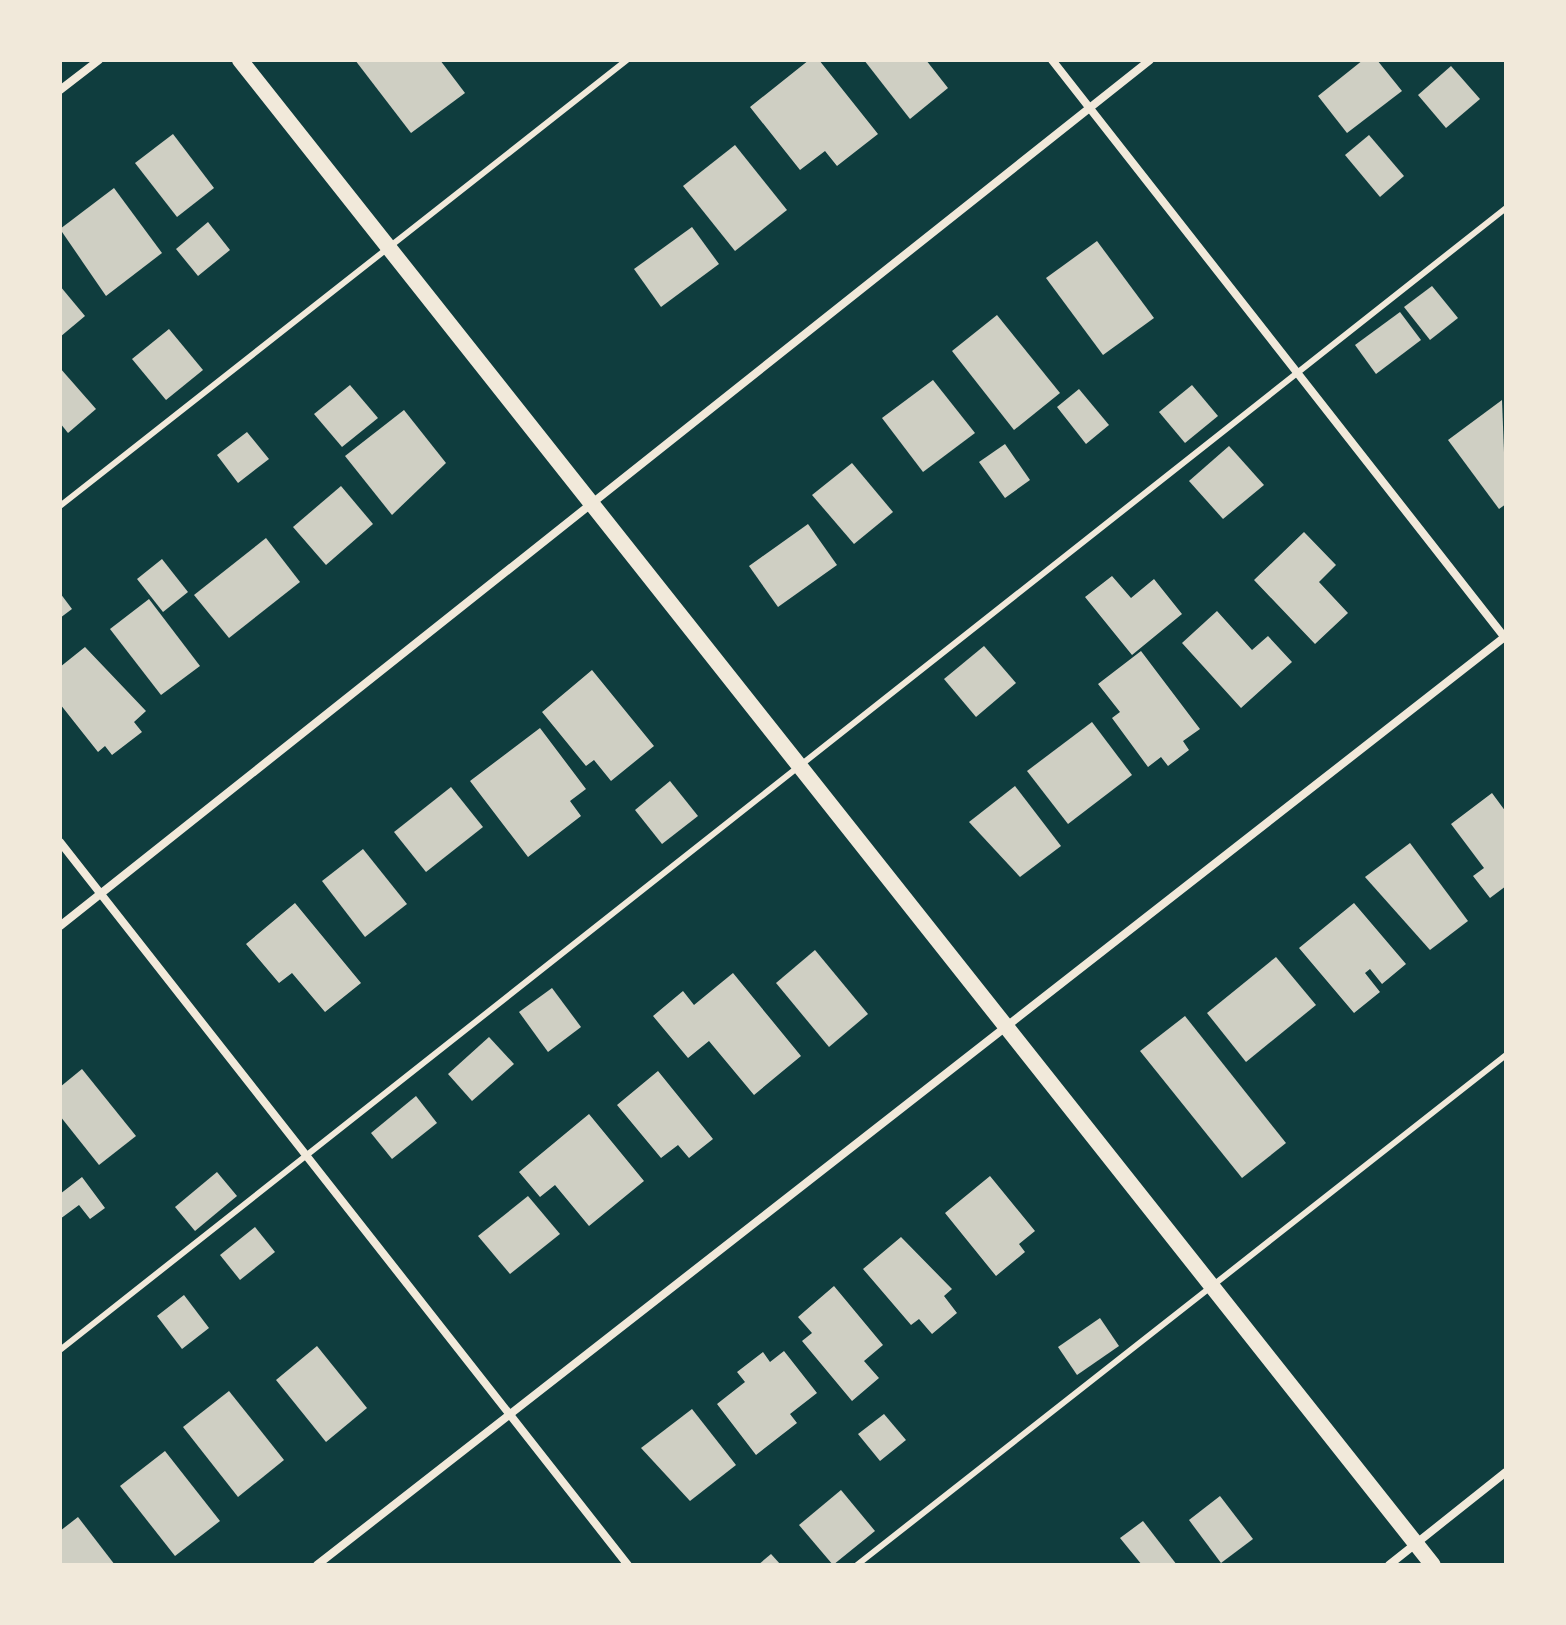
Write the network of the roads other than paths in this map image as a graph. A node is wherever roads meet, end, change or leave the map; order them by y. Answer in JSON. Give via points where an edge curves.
{"nodes":[{"id":1,"x":99,"y":60,"type":"edge"},
{"id":2,"x":240,"y":60,"type":"edge"},
{"id":3,"x":627,"y":60,"type":"edge"},
{"id":4,"x":1052,"y":60,"type":"edge"},
{"id":5,"x":1150,"y":60,"type":"edge"},
{"id":6,"x":60,"y":90,"type":"edge"},
{"id":7,"x":1088,"y":106,"type":"junction"},
{"id":8,"x":1506,"y":208,"type":"edge"},
{"id":9,"x":389,"y":247,"type":"junction"},
{"id":10,"x":1294,"y":368,"type":"junction"},
{"id":11,"x":589,"y":501,"type":"junction"},
{"id":12,"x":60,"y":506,"type":"edge"},
{"id":13,"x":1505,"y":637,"type":"edge"},
{"id":14,"x":796,"y":762,"type":"junction"},
{"id":15,"x":60,"y":842,"type":"edge"},
{"id":16,"x":100,"y":893,"type":"junction"},
{"id":17,"x":60,"y":926,"type":"edge"},
{"id":18,"x":1009,"y":1031,"type":"junction"},
{"id":19,"x":1506,"y":1055,"type":"edge"},
{"id":20,"x":304,"y":1154,"type":"junction"},
{"id":21,"x":1212,"y":1286,"type":"junction"},
{"id":22,"x":60,"y":1350,"type":"edge"},
{"id":23,"x":510,"y":1416,"type":"junction"},
{"id":24,"x":1506,"y":1472,"type":"edge"},
{"id":25,"x":1416,"y":1544,"type":"junction"},
{"id":26,"x":317,"y":1565,"type":"edge"},
{"id":27,"x":628,"y":1565,"type":"edge"},
{"id":28,"x":857,"y":1565,"type":"edge"},
{"id":29,"x":1389,"y":1565,"type":"edge"},
{"id":30,"x":1433,"y":1565,"type":"edge"}],
"edges":[{"from":1,"to":6,"type":"street"},
{"from":2,"to":9,"type":"main road"},
{"from":3,"to":9,"type":"lane"},
{"from":4,"to":7,"type":"street"},
{"from":5,"to":7,"type":"street"},
{"from":7,"to":10,"type":"street"},
{"from":7,"to":11,"type":"street"},
{"from":8,"to":10,"type":"lane"},
{"from":9,"to":11,"type":"main road"},
{"from":9,"to":12,"type":"lane"},
{"from":10,"to":13,"type":"street"},
{"from":10,"to":14,"type":"lane"},
{"from":11,"to":14,"type":"main road"},
{"from":11,"to":16,"type":"street"},
{"from":13,"to":18,"type":"street"},
{"from":14,"to":18,"type":"main road"},
{"from":14,"to":20,"type":"lane"},
{"from":15,"to":16,"type":"street"},
{"from":16,"to":17,"type":"street"},
{"from":16,"to":20,"type":"street"},
{"from":18,"to":21,"type":"main road"},
{"from":18,"to":23,"type":"street"},
{"from":19,"to":21,"type":"lane"},
{"from":20,"to":22,"type":"lane"},
{"from":20,"to":23,"type":"street"},
{"from":21,"to":25,"type":"main road"},
{"from":21,"to":28,"type":"lane"},
{"from":23,"to":26,"type":"street"},
{"from":23,"to":27,"type":"street"},
{"from":24,"to":25,"type":"street"},
{"from":25,"to":29,"type":"street"},
{"from":25,"to":30,"type":"main road"}]}
